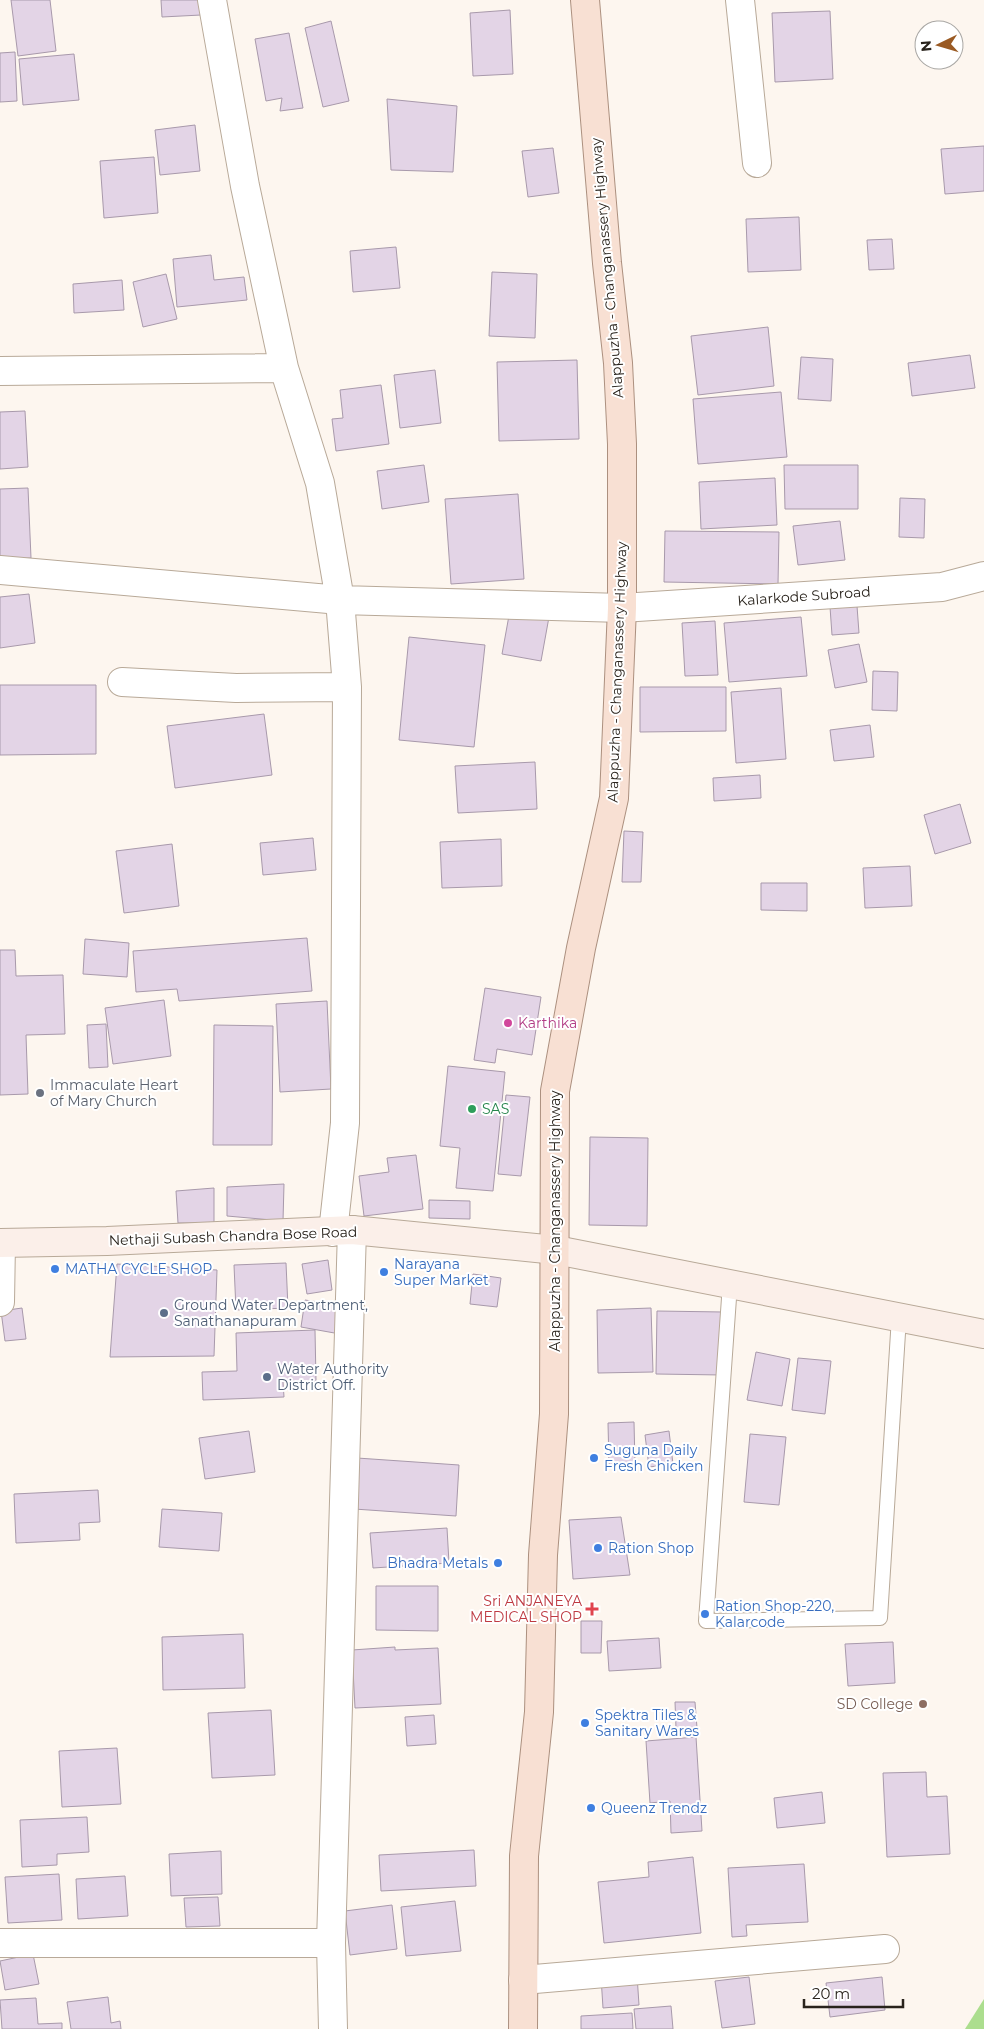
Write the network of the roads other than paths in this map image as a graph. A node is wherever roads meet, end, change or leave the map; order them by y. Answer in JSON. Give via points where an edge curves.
{"nodes":[{"id":1,"x":212,"y":0,"type":"edge"},
{"id":2,"x":585,"y":0,"type":"edge"},
{"id":3,"x":740,"y":0,"type":"edge"},
{"id":4,"x":757,"y":163,"type":"dead end"},
{"id":5,"x":284,"y":368,"type":"junction"},
{"id":6,"x":0,"y":371,"type":"edge"},
{"id":7,"x":0,"y":570,"type":"edge"},
{"id":8,"x":984,"y":576,"type":"edge"},
{"id":9,"x":340,"y":600,"type":"junction"},
{"id":10,"x":622,"y":608,"type":"junction"},
{"id":11,"x":122,"y":682,"type":"dead end"},
{"id":12,"x":347,"y":686,"type":"junction"},
{"id":13,"x":343,"y":1231,"type":"junction"},
{"id":14,"x":1,"y":1242,"type":"edge"},
{"id":15,"x":556,"y":1250,"type":"junction"},
{"id":16,"x":730,"y":1284,"type":"junction"},
{"id":17,"x":0,"y":1302,"type":"edge"},
{"id":18,"x":899,"y":1317,"type":"junction"},
{"id":19,"x":984,"y":1334,"type":"edge"},
{"id":20,"x":0,"y":1943,"type":"edge"},
{"id":21,"x":331,"y":1943,"type":"junction"},
{"id":22,"x":885,"y":1949,"type":"dead end"},
{"id":23,"x":523,"y":1980,"type":"junction"},
{"id":24,"x":333,"y":2029,"type":"edge"},
{"id":25,"x":523,"y":2029,"type":"edge"}],
"edges":[{"from":1,"to":5,"type":"street","via":[[245,186]]},
{"from":2,"to":10,"type":"main road","name":"Alappuzha - Changanassery Highway","via":[[606,263],[618,363],[622,444]]},
{"from":3,"to":4,"type":"street"},
{"from":5,"to":6,"type":"street"},
{"from":5,"to":9,"type":"street","via":[[320,483]]},
{"from":7,"to":9,"type":"street","name":"Kalarkode Subroad"},
{"from":8,"to":10,"type":"street","name":"Kalarkode Subroad","via":[[942,587]]},
{"from":9,"to":10,"type":"street","name":"Kalarkode Subroad"},
{"from":9,"to":12,"type":"street"},
{"from":10,"to":15,"type":"main road","name":"Alappuzha - Changanassery Highway","via":[[614,798],[581,948],[555,1091]]},
{"from":11,"to":12,"type":"street","via":[[236,688]]},
{"from":12,"to":13,"type":"street"},
{"from":13,"to":14,"type":"main road","name":"Nethaji Subash Chandra Bose Road"},
{"from":13,"to":15,"type":"main road","name":"Nethaji Subash Chandra Bose Road"},
{"from":13,"to":21,"type":"street"},
{"from":14,"to":17,"type":"street"},
{"from":15,"to":16,"type":"main road","name":"Nethaji Subash Chandra Bose Road"},
{"from":15,"to":23,"type":"main road","name":"Alappuzha - Changanassery Highway","via":[[554,1414],[543,1555],[539,1712],[524,1856]]},
{"from":16,"to":18,"type":"main road","name":"Nethaji Subash Chandra Bose Road"},
{"from":16,"to":18,"type":"lane","via":[[706,1621],[880,1618]]},
{"from":18,"to":19,"type":"main road","name":"Nethaji Subash Chandra Bose Road"},
{"from":20,"to":21,"type":"street"},
{"from":21,"to":24,"type":"street"},
{"from":22,"to":23,"type":"street"},
{"from":23,"to":25,"type":"main road","name":"Alappuzha - Changanassery Highway"}]}
